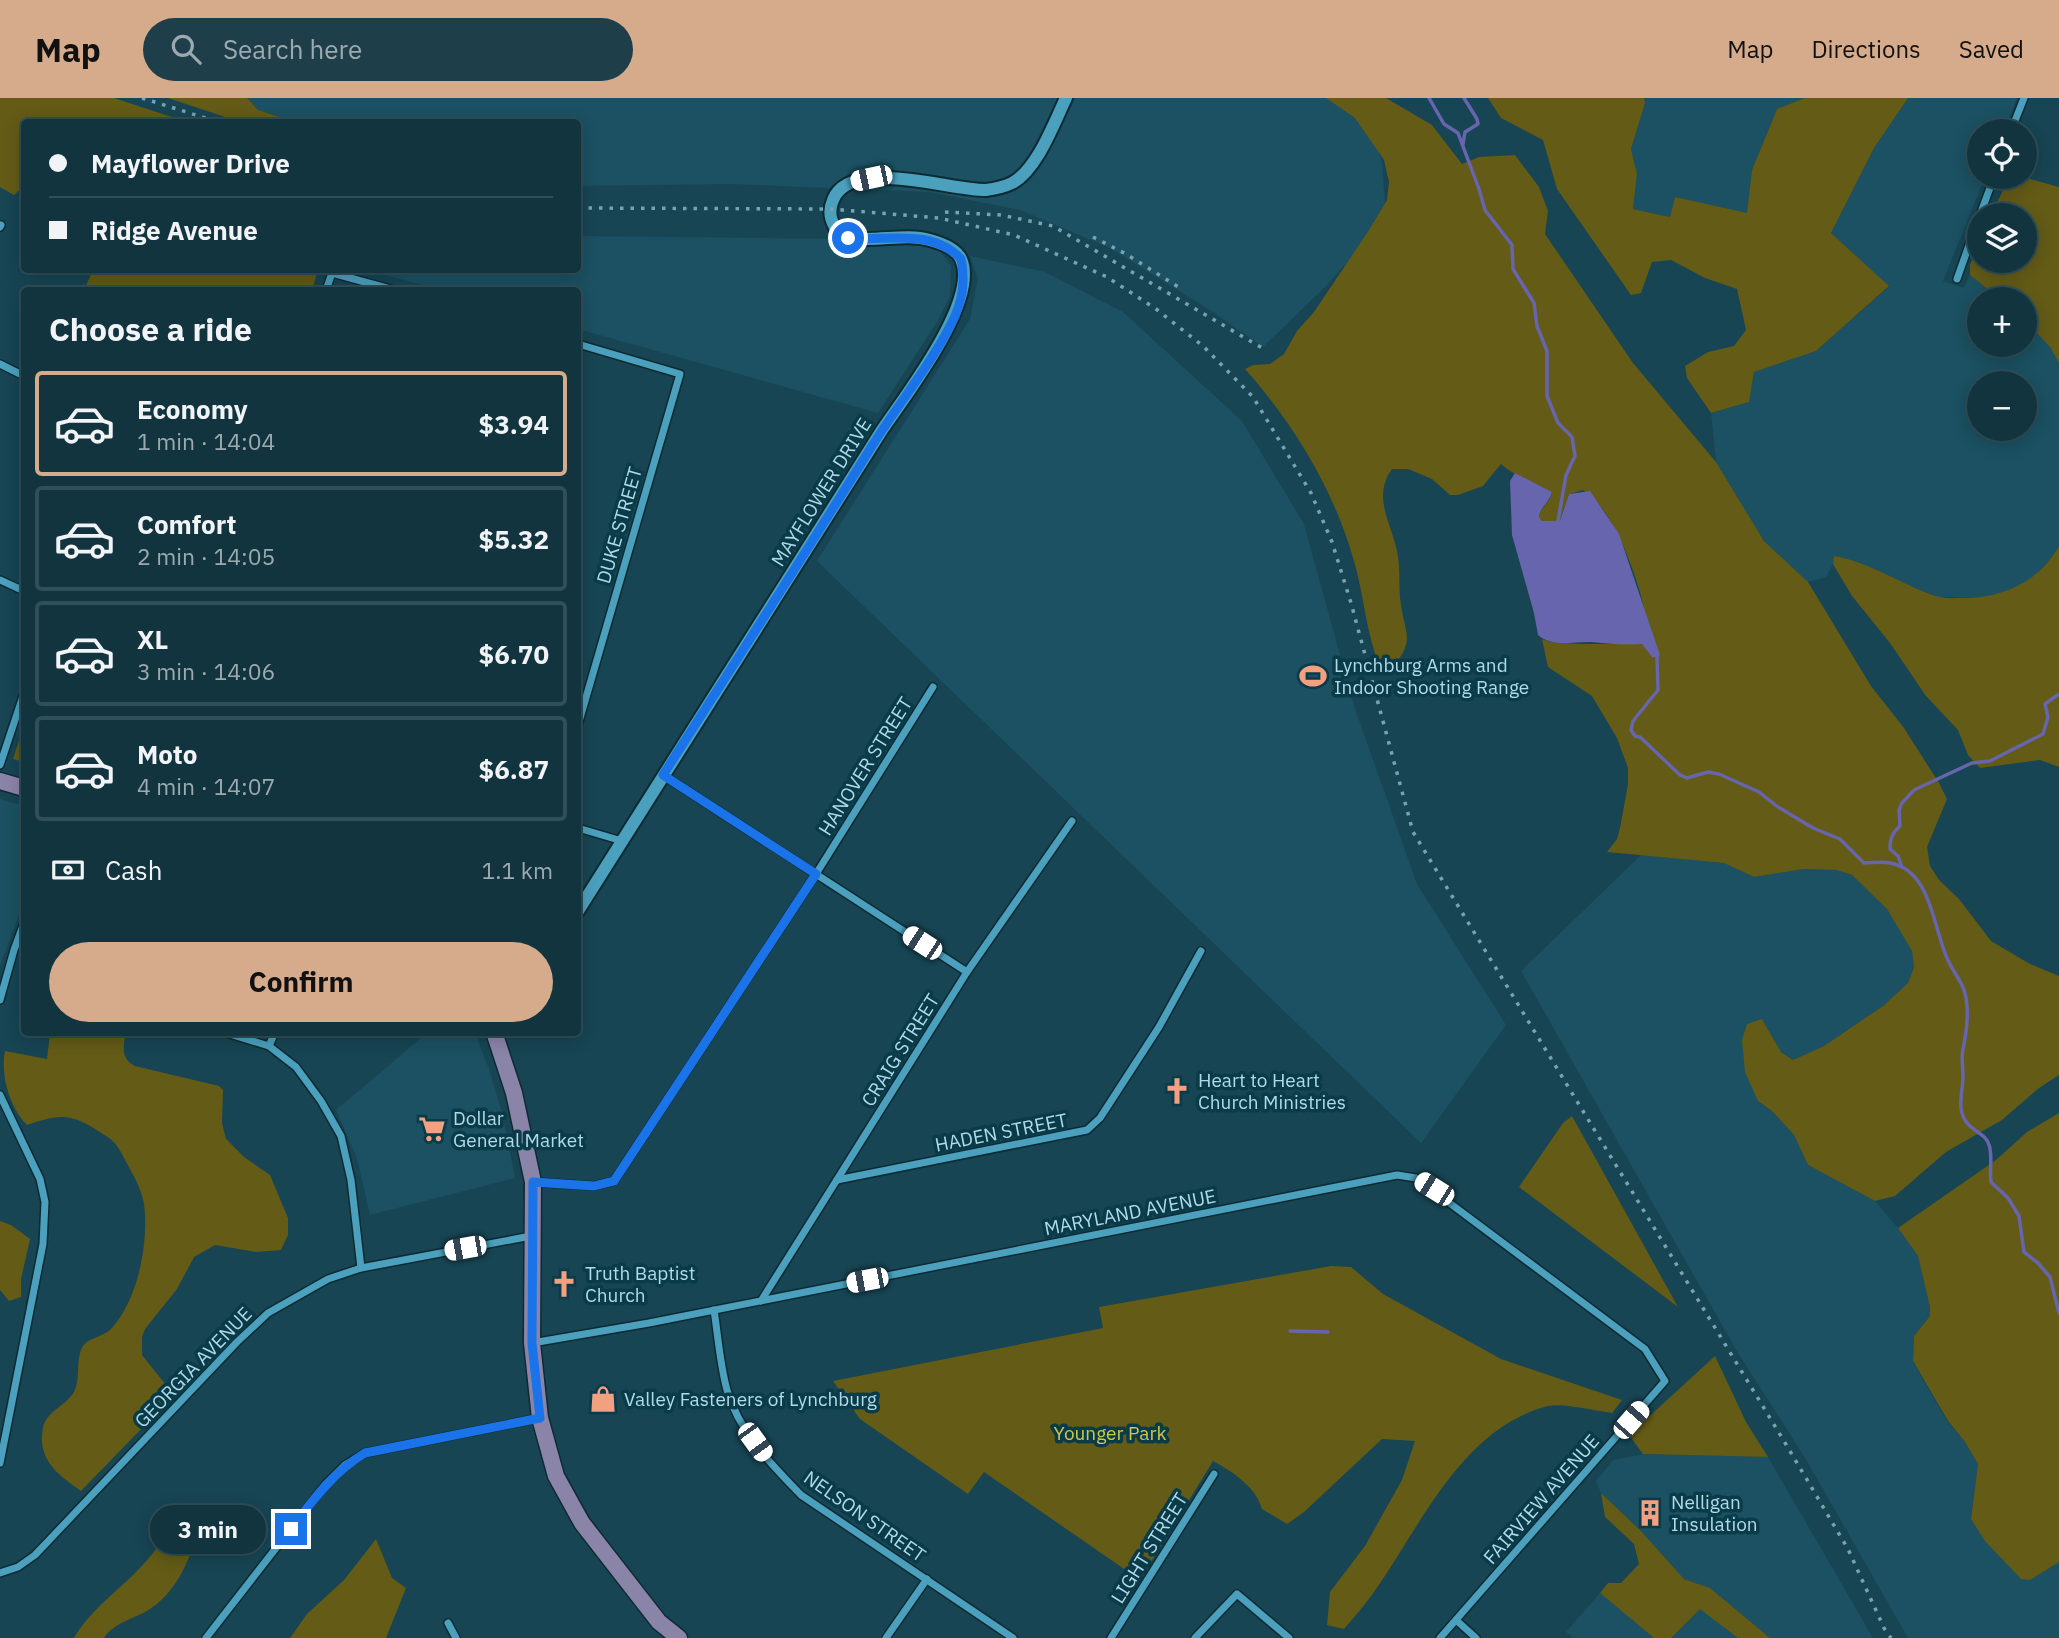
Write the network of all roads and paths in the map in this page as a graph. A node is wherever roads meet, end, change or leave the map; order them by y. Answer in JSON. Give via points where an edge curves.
{"nodes":[{"id":1,"x":1066,"y":98,"type":"edge"},
{"id":2,"x":2024,"y":98,"type":"edge"},
{"id":3,"x":2016,"y":119,"type":"edge"},
{"id":4,"x":1967,"y":252,"type":"edge"},
{"id":5,"x":331,"y":273,"type":"edge"},
{"id":6,"x":1957,"y":279,"type":"dead end"},
{"id":7,"x":383,"y":287,"type":"edge"},
{"id":8,"x":581,"y":345,"type":"edge"},
{"id":9,"x":0,"y":364,"type":"edge"},
{"id":10,"x":21,"y":374,"type":"edge"},
{"id":11,"x":0,"y":580,"type":"edge"},
{"id":12,"x":21,"y":590,"type":"edge"},
{"id":13,"x":933,"y":687,"type":"dead end"},
{"id":14,"x":21,"y":702,"type":"edge"},
{"id":15,"x":581,"y":715,"type":"edge"},
{"id":16,"x":0,"y":765,"type":"edge"},
{"id":17,"x":663,"y":775,"type":"junction"},
{"id":18,"x":0,"y":781,"type":"edge"},
{"id":19,"x":21,"y":787,"type":"edge"},
{"id":20,"x":1072,"y":821,"type":"dead end"},
{"id":21,"x":581,"y":829,"type":"edge"},
{"id":22,"x":622,"y":841,"type":"junction"},
{"id":23,"x":816,"y":874,"type":"junction"},
{"id":24,"x":581,"y":906,"type":"edge"},
{"id":25,"x":21,"y":931,"type":"edge"},
{"id":26,"x":1201,"y":951,"type":"dead end"},
{"id":27,"x":967,"y":972,"type":"junction"},
{"id":28,"x":0,"y":1000,"type":"edge"},
{"id":29,"x":236,"y":1036,"type":"edge"},
{"id":30,"x":273,"y":1036,"type":"edge"},
{"id":31,"x":495,"y":1036,"type":"edge"},
{"id":32,"x":269,"y":1046,"type":"junction"},
{"id":33,"x":0,"y":1095,"type":"edge"},
{"id":34,"x":837,"y":1180,"type":"junction"},
{"id":35,"x":533,"y":1182,"type":"junction"},
{"id":36,"x":531,"y":1236,"type":"junction"},
{"id":37,"x":361,"y":1268,"type":"junction"},
{"id":38,"x":761,"y":1301,"type":"junction"},
{"id":39,"x":714,"y":1310,"type":"junction"},
{"id":40,"x":532,"y":1343,"type":"junction"},
{"id":41,"x":1665,"y":1381,"type":"joint"},
{"id":42,"x":540,"y":1418,"type":"junction"},
{"id":43,"x":0,"y":1463,"type":"edge"},
{"id":44,"x":1214,"y":1474,"type":"dead end"},
{"id":45,"x":0,"y":1573,"type":"edge"},
{"id":46,"x":927,"y":1579,"type":"junction"},
{"id":47,"x":1455,"y":1620,"type":"junction"},
{"id":48,"x":448,"y":1623,"type":"dead end"},
{"id":49,"x":206,"y":1638,"type":"edge"},
{"id":50,"x":456,"y":1638,"type":"edge"},
{"id":51,"x":679,"y":1638,"type":"edge"},
{"id":52,"x":886,"y":1638,"type":"edge"},
{"id":53,"x":1013,"y":1638,"type":"edge"},
{"id":54,"x":1111,"y":1638,"type":"edge"},
{"id":55,"x":1195,"y":1638,"type":"edge"},
{"id":56,"x":1289,"y":1638,"type":"edge"},
{"id":57,"x":1440,"y":1638,"type":"edge"},
{"id":58,"x":1476,"y":1638,"type":"edge"}],
"edges":[{"from":1,"to":17,"type":"street","name":"MAYFLOWER DRIVE","via":[[1039,153],[1021,177],[1004,186],[971,189],[871,178],[852,182],[835,195],[830,215],[840,235],[927,239],[953,250],[962,265],[961,300],[928,361]]},
{"from":2,"to":3,"type":"street"},
{"from":4,"to":6,"type":"street"},
{"from":5,"to":7,"type":"street"},
{"from":8,"to":15,"type":"street","name":"DUKE STREET","via":[[680,374]]},
{"from":9,"to":10,"type":"street"},
{"from":11,"to":12,"type":"street"},
{"from":13,"to":23,"type":"street","name":"HANOVER STREET"},
{"from":14,"to":16,"type":"street"},
{"from":17,"to":22,"type":"street","name":"MAYFLOWER DRIVE"},
{"from":17,"to":23,"type":"street"},
{"from":18,"to":19,"type":"main road"},
{"from":20,"to":27,"type":"street","name":"CRAIG STREET"},
{"from":21,"to":22,"type":"street"},
{"from":22,"to":24,"type":"street","name":"MAYFLOWER DRIVE"},
{"from":23,"to":27,"type":"street"},
{"from":23,"to":35,"type":"street","name":"HANOVER STREET","via":[[614,1181],[594,1186]]},
{"from":25,"to":28,"type":"street"},
{"from":26,"to":34,"type":"street","name":"HADEN STREET","via":[[1159,1027],[1100,1118],[1087,1130]]},
{"from":27,"to":34,"type":"street","name":"CRAIG STREET"},
{"from":29,"to":32,"type":"street"},
{"from":30,"to":32,"type":"street"},
{"from":31,"to":35,"type":"main road","via":[[514,1093]]},
{"from":32,"to":37,"type":"street","via":[[296,1067],[341,1136]]},
{"from":33,"to":43,"type":"street","via":[[40,1179],[45,1202],[43,1244]]},
{"from":34,"to":38,"type":"street","name":"CRAIG STREET"},
{"from":35,"to":36,"type":"main road"},
{"from":36,"to":37,"type":"street","name":"GEORGIA AVENUE"},
{"from":36,"to":40,"type":"main road"},
{"from":37,"to":45,"type":"street","name":"GEORGIA AVENUE","via":[[328,1279],[268,1313],[35,1555]]},
{"from":38,"to":39,"type":"street","name":"MARYLAND AVENUE"},
{"from":38,"to":41,"type":"street","name":"MARYLAND AVENUE","via":[[1397,1175],[1416,1178],[1434,1189],[1645,1349]]},
{"from":39,"to":40,"type":"street","name":"MARYLAND AVENUE"},
{"from":39,"to":46,"type":"street","name":"NELSON STREET","via":[[727,1389],[738,1419],[771,1464],[801,1495]]},
{"from":40,"to":42,"type":"main road"},
{"from":41,"to":47,"type":"street","name":"FAIRVIEW AVENUE"},
{"from":42,"to":49,"type":"street","via":[[365,1453],[345,1465]]},
{"from":42,"to":51,"type":"main road","via":[[556,1476],[582,1523],[659,1622]]},
{"from":44,"to":54,"type":"street","name":"LIGHT STREET"},
{"from":46,"to":52,"type":"street"},
{"from":46,"to":53,"type":"street","name":"NELSON STREET"},
{"from":47,"to":57,"type":"street","name":"FAIRVIEW AVENUE"},
{"from":47,"to":58,"type":"street"},
{"from":48,"to":50,"type":"street"},
{"from":55,"to":56,"type":"street","via":[[1237,1594]]}]}
